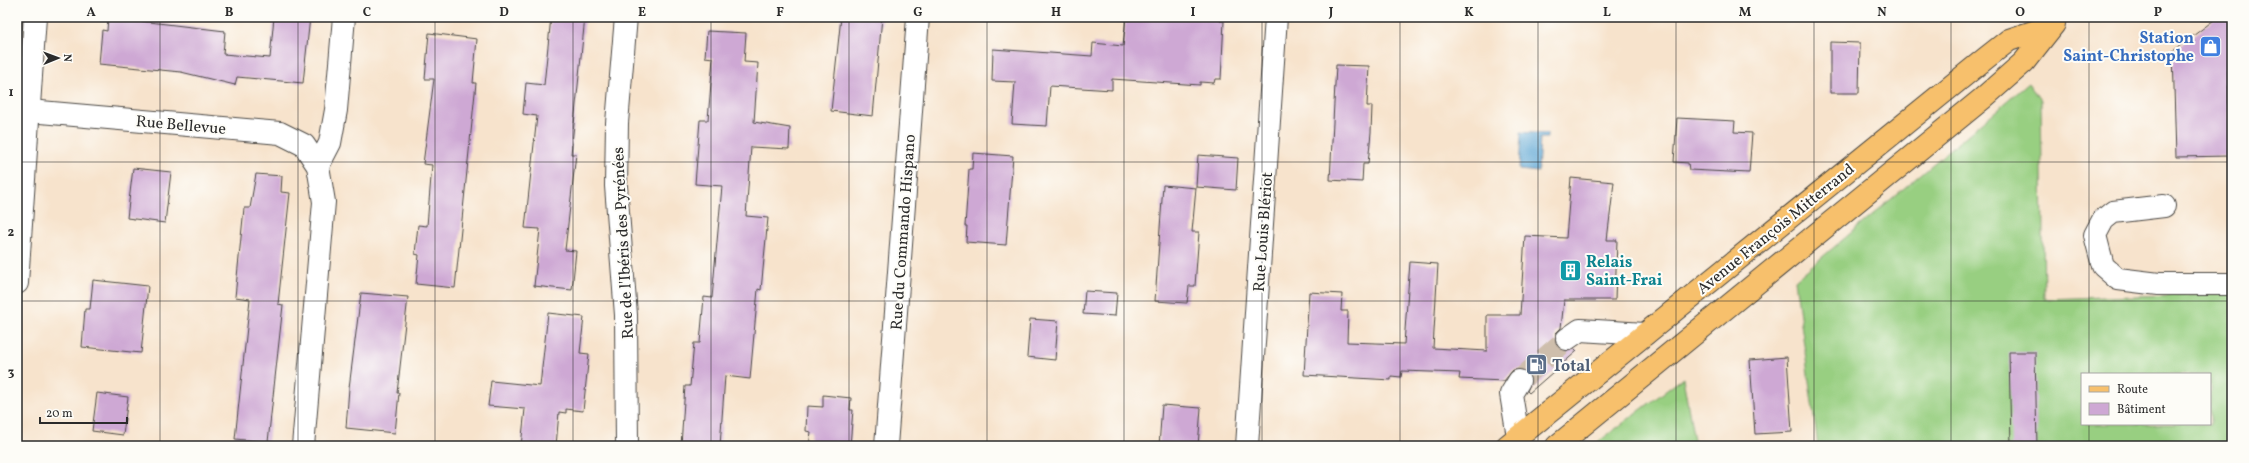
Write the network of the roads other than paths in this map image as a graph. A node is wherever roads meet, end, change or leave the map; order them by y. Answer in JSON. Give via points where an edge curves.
{"nodes":[{"id":1,"x":36,"y":17,"type":"edge"},
{"id":2,"x":344,"y":17,"type":"edge"},
{"id":3,"x":626,"y":17,"type":"edge"},
{"id":4,"x":918,"y":17,"type":"edge"},
{"id":5,"x":1276,"y":17,"type":"edge"},
{"id":6,"x":2053,"y":20,"type":"edge"},
{"id":7,"x":29,"y":110,"type":"junction"},
{"id":8,"x":318,"y":166,"type":"junction"},
{"id":9,"x":2164,"y":206,"type":"dead end"},
{"id":10,"x":17,"y":283,"type":"edge"},
{"id":11,"x":2232,"y":284,"type":"edge"},
{"id":12,"x":1645,"y":334,"type":"junction"},
{"id":13,"x":1567,"y":339,"type":"tunnel mouth"},
{"id":14,"x":1519,"y":381,"type":"tunnel mouth"},
{"id":15,"x":1512,"y":442,"type":"edge"},
{"id":16,"x":1570,"y":442,"type":"edge"},
{"id":17,"x":303,"y":446,"type":"edge"},
{"id":18,"x":627,"y":446,"type":"edge"},
{"id":19,"x":886,"y":446,"type":"edge"},
{"id":20,"x":1247,"y":446,"type":"edge"}],
"edges":[{"from":1,"to":7,"type":"street"},
{"from":2,"to":8,"type":"street","via":[[330,143]]},
{"from":3,"to":18,"type":"street","name":"Rue de l'Ibéris des Pyrénées","via":[[616,123],[616,186],[626,315]]},
{"from":4,"to":19,"type":"street","name":"Rue du Commando Hispano"},
{"from":5,"to":20,"type":"street","name":"Rue Louis Blériot"},
{"from":6,"to":12,"type":"main road","name":"Avenue François Mitterrand","via":[[2009,40]]},
{"from":6,"to":16,"type":"main road","name":"Avenue François Mitterrand","via":[[2024,62],[1982,99]]},
{"from":7,"to":8,"type":"street","name":"Rue Bellevue","via":[[280,133],[304,145]]},
{"from":7,"to":10,"type":"street"},
{"from":8,"to":17,"type":"street","name":"Rue Bellevue","via":[[324,202]]},
{"from":9,"to":11,"type":"street","via":[[2113,212],[2103,220],[2095,235],[2103,266],[2118,279],[2125,280],[2159,284]]},
{"from":12,"to":13,"type":"street","via":[[1580,330]]},
{"from":12,"to":15,"type":"main road","name":"Avenue François Mitterrand"},
{"from":14,"to":15,"type":"street","via":[[1511,394]]}]}
